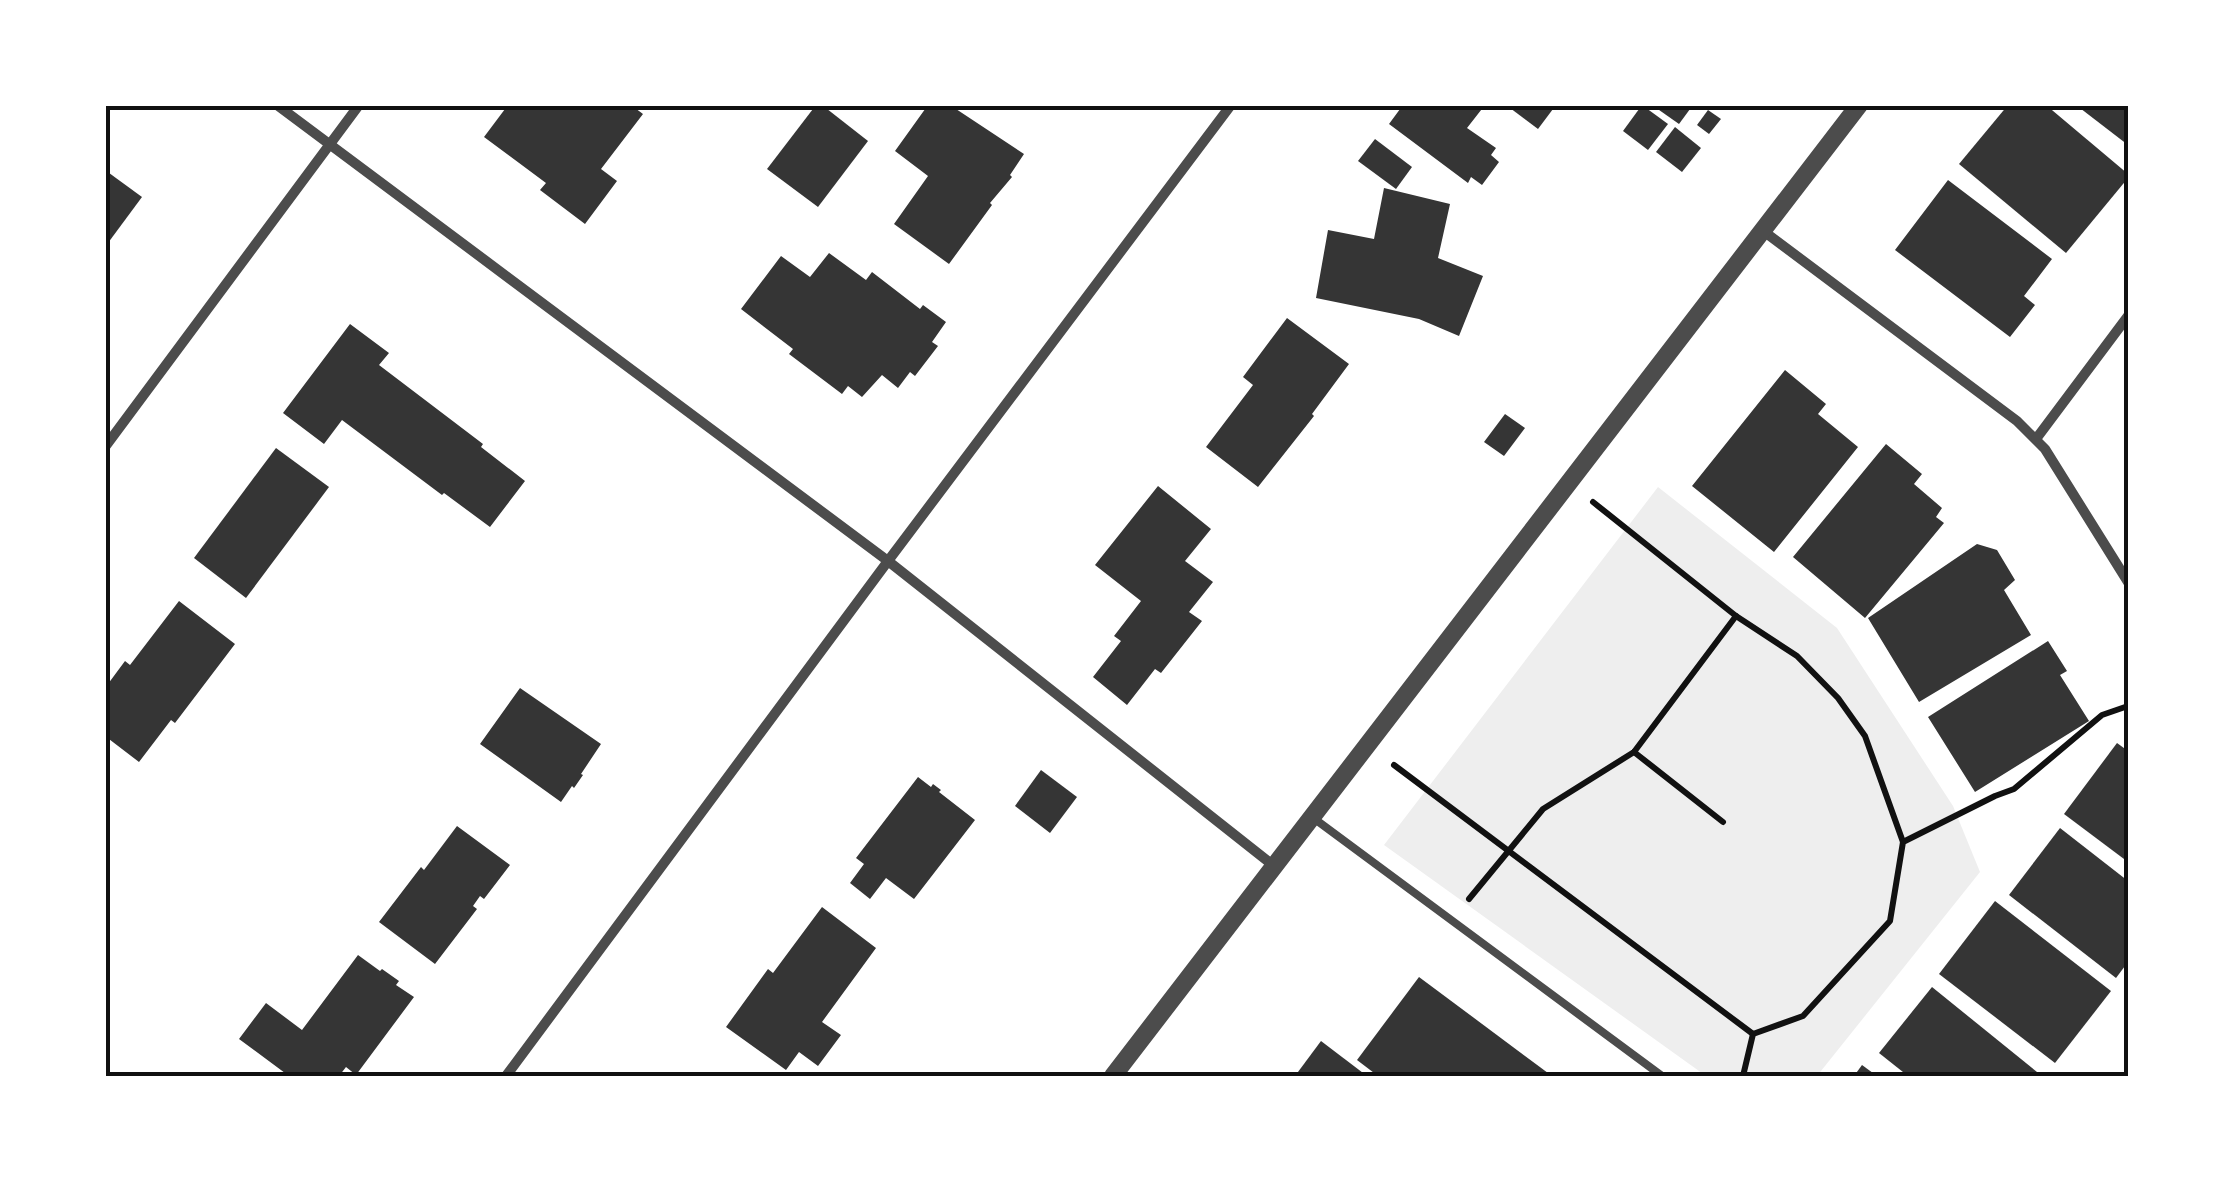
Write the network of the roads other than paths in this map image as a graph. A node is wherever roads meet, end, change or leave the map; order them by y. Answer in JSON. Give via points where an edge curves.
{"nodes":[{"id":1,"x":277,"y":105,"type":"edge"},
{"id":2,"x":358,"y":105,"type":"edge"},
{"id":3,"x":1232,"y":105,"type":"edge"},
{"id":4,"x":1858,"y":105,"type":"edge"},
{"id":5,"x":330,"y":144,"type":"junction"},
{"id":6,"x":1762,"y":230,"type":"junction"},
{"id":7,"x":2128,"y":316,"type":"edge"},
{"id":8,"x":2036,"y":438,"type":"junction"},
{"id":9,"x":105,"y":447,"type":"edge"},
{"id":10,"x":888,"y":561,"type":"junction"},
{"id":11,"x":2128,"y":582,"type":"edge"},
{"id":12,"x":1312,"y":817,"type":"junction"},
{"id":13,"x":1274,"y":866,"type":"junction"},
{"id":14,"x":506,"y":1076,"type":"edge"},
{"id":15,"x":1113,"y":1076,"type":"edge"},
{"id":16,"x":1662,"y":1076,"type":"edge"}],
"edges":[{"from":1,"to":5,"type":"street"},
{"from":2,"to":5,"type":"street"},
{"from":3,"to":10,"type":"street"},
{"from":4,"to":6,"type":"street"},
{"from":5,"to":9,"type":"street"},
{"from":5,"to":10,"type":"street"},
{"from":6,"to":8,"type":"street"},
{"from":6,"to":12,"type":"street"},
{"from":7,"to":8,"type":"street"},
{"from":8,"to":11,"type":"street"},
{"from":10,"to":13,"type":"street"},
{"from":10,"to":14,"type":"street"},
{"from":12,"to":13,"type":"street"},
{"from":12,"to":16,"type":"lane"},
{"from":13,"to":15,"type":"street"}]}
